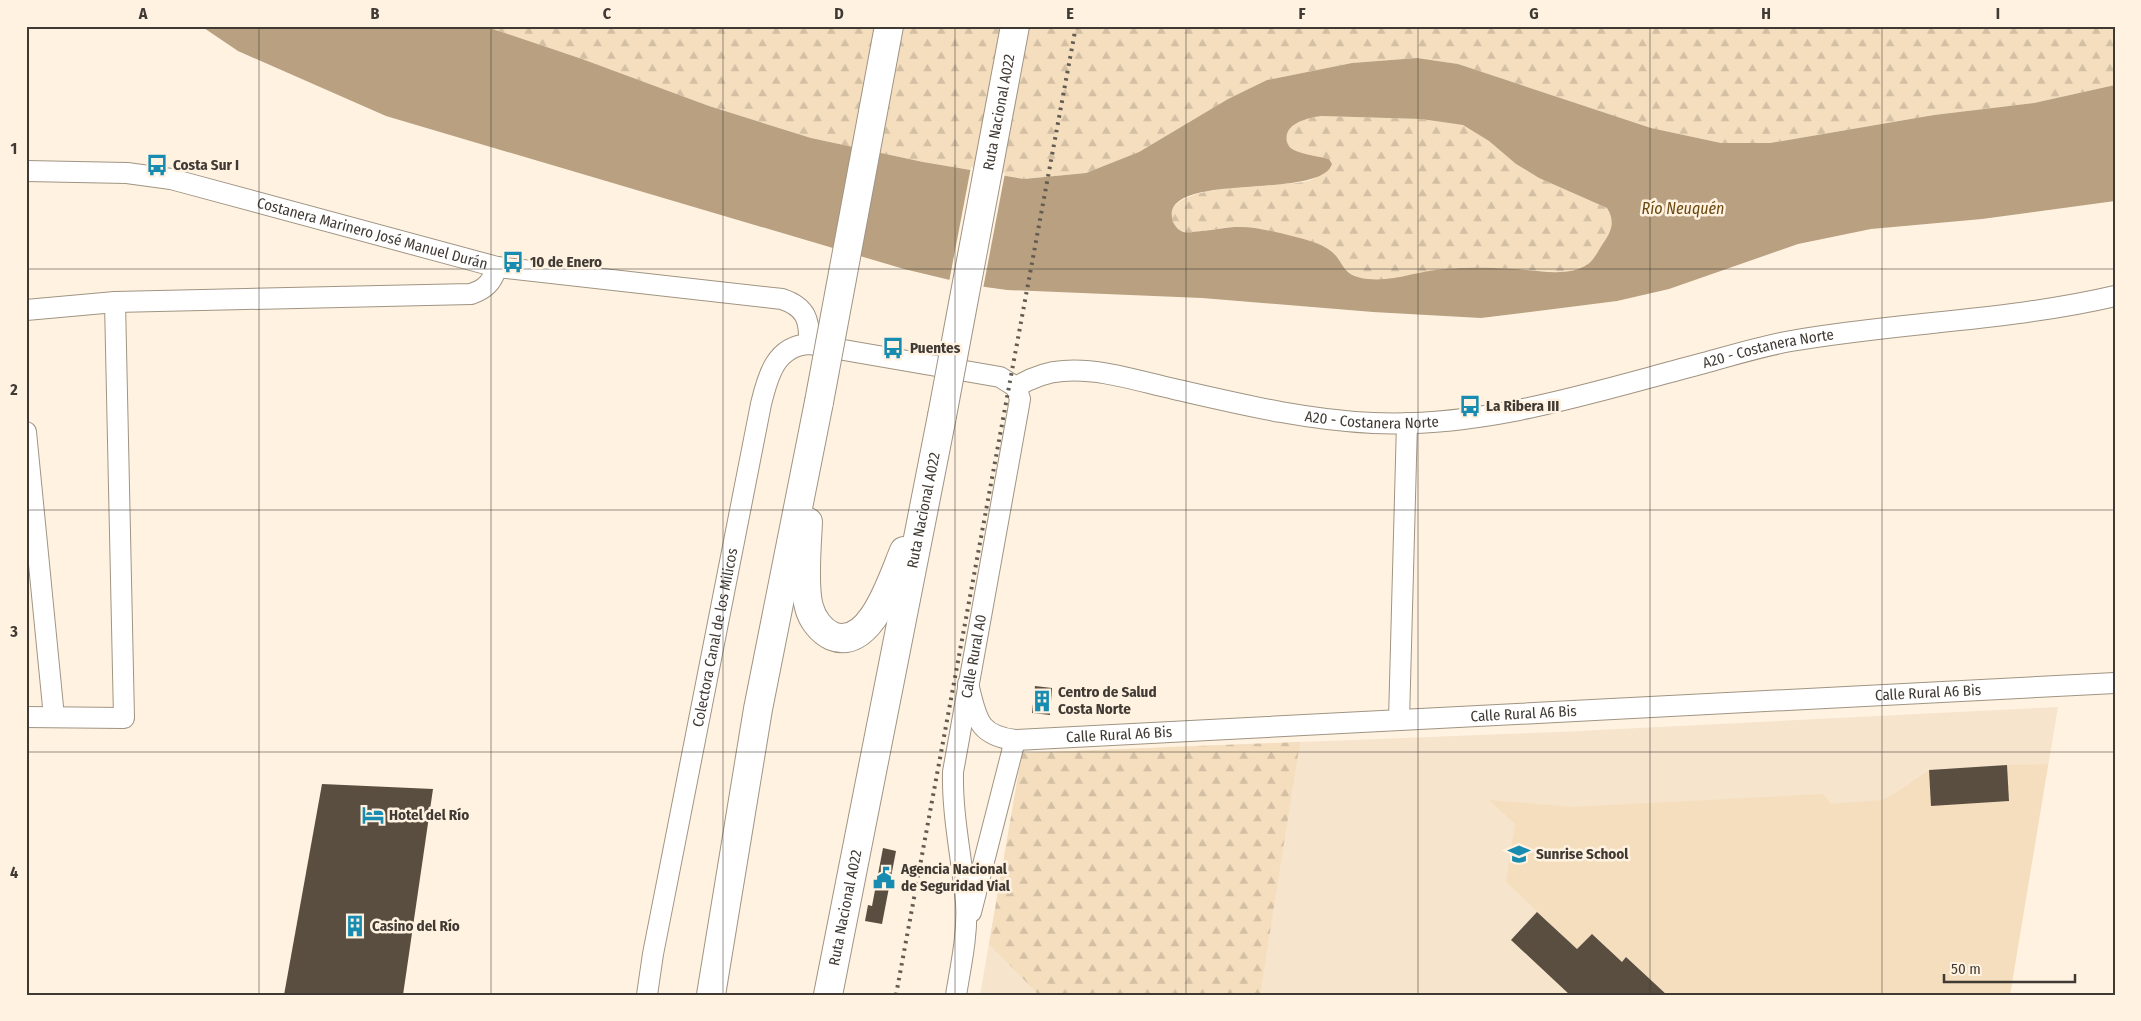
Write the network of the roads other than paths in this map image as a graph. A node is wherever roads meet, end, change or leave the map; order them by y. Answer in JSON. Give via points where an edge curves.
{"nodes":[{"id":1,"x":889,"y":26,"type":"edge"},
{"id":2,"x":1014,"y":26,"type":"edge"},
{"id":3,"x":26,"y":171,"type":"edge"},
{"id":4,"x":497,"y":267,"type":"junction"},
{"id":5,"x":2115,"y":296,"type":"edge"},
{"id":6,"x":115,"y":302,"type":"junction"},
{"id":7,"x":26,"y":310,"type":"edge"},
{"id":8,"x":809,"y":344,"type":"junction"},
{"id":9,"x":1016,"y":387,"type":"junction"},
{"id":10,"x":1407,"y":422,"type":"junction"},
{"id":11,"x":26,"y":432,"type":"edge"},
{"id":12,"x":808,"y":456,"type":"junction"},
{"id":13,"x":924,"y":504,"type":"junction"},
{"id":14,"x":2115,"y":683,"type":"edge"},
{"id":15,"x":968,"y":684,"type":"junction"},
{"id":16,"x":26,"y":717,"type":"edge"},
{"id":17,"x":54,"y":717,"type":"junction"},
{"id":18,"x":1399,"y":720,"type":"junction"},
{"id":19,"x":1015,"y":740,"type":"junction"},
{"id":20,"x":966,"y":926,"type":"junction"},
{"id":21,"x":647,"y":995,"type":"edge"},
{"id":22,"x":711,"y":995,"type":"edge"},
{"id":23,"x":828,"y":995,"type":"edge"},
{"id":24,"x":956,"y":995,"type":"edge"}],
"edges":[{"from":1,"to":12,"type":"highway","bridge":true},
{"from":2,"to":13,"type":"highway","name":"Ruta Nacional A022","bridge":true},
{"from":3,"to":4,"type":"street","name":"Costanera Marinero José Manuel Durán","via":[[127,173],[171,179]]},
{"from":4,"to":6,"type":"street","via":[[489,284],[472,294]]},
{"from":4,"to":8,"type":"street","name":"Costanera Marinero José Manuel Durán","via":[[782,299],[798,306],[807,318]]},
{"from":5,"to":10,"type":"street","name":"A20 - Costanera Norte","via":[[2008,315],[1790,341],[1511,412]]},
{"from":6,"to":7,"type":"street"},
{"from":6,"to":17,"type":"street","via":[[124,718]]},
{"from":8,"to":9,"type":"street","via":[[1000,377]]},
{"from":8,"to":21,"type":"street","name":"Colectora Canal de los Milicos","via":[[788,349],[779,358],[765,386]]},
{"from":9,"to":10,"type":"street","name":"A20 - Costanera Norte","via":[[1049,372],[1085,371],[1308,417],[1376,423]]},
{"from":9,"to":15,"type":"street","name":"Calle Rural A0","via":[[1020,399]]},
{"from":10,"to":18,"type":"street"},
{"from":11,"to":17,"type":"street"},
{"from":12,"to":13,"type":"highway","via":[[808,602],[812,617],[834,637],[852,638],[871,622]]},
{"from":12,"to":22,"type":"highway","via":[[756,718]]},
{"from":13,"to":23,"type":"highway","name":"Ruta Nacional A022"},
{"from":14,"to":18,"type":"street","name":"Calle Rural A6 Bis"},
{"from":15,"to":19,"type":"street","name":"Calle Rural A6 Bis","via":[[976,713],[988,732],[998,738]]},
{"from":15,"to":20,"type":"street","name":"Calle Rural A0","via":[[955,751],[952,794]]},
{"from":16,"to":17,"type":"street"},
{"from":18,"to":19,"type":"street","name":"Calle Rural A6 Bis"},
{"from":19,"to":20,"type":"street","name":"Calle Rural A0"},
{"from":20,"to":24,"type":"street","name":"Calle Rural A0"}]}
